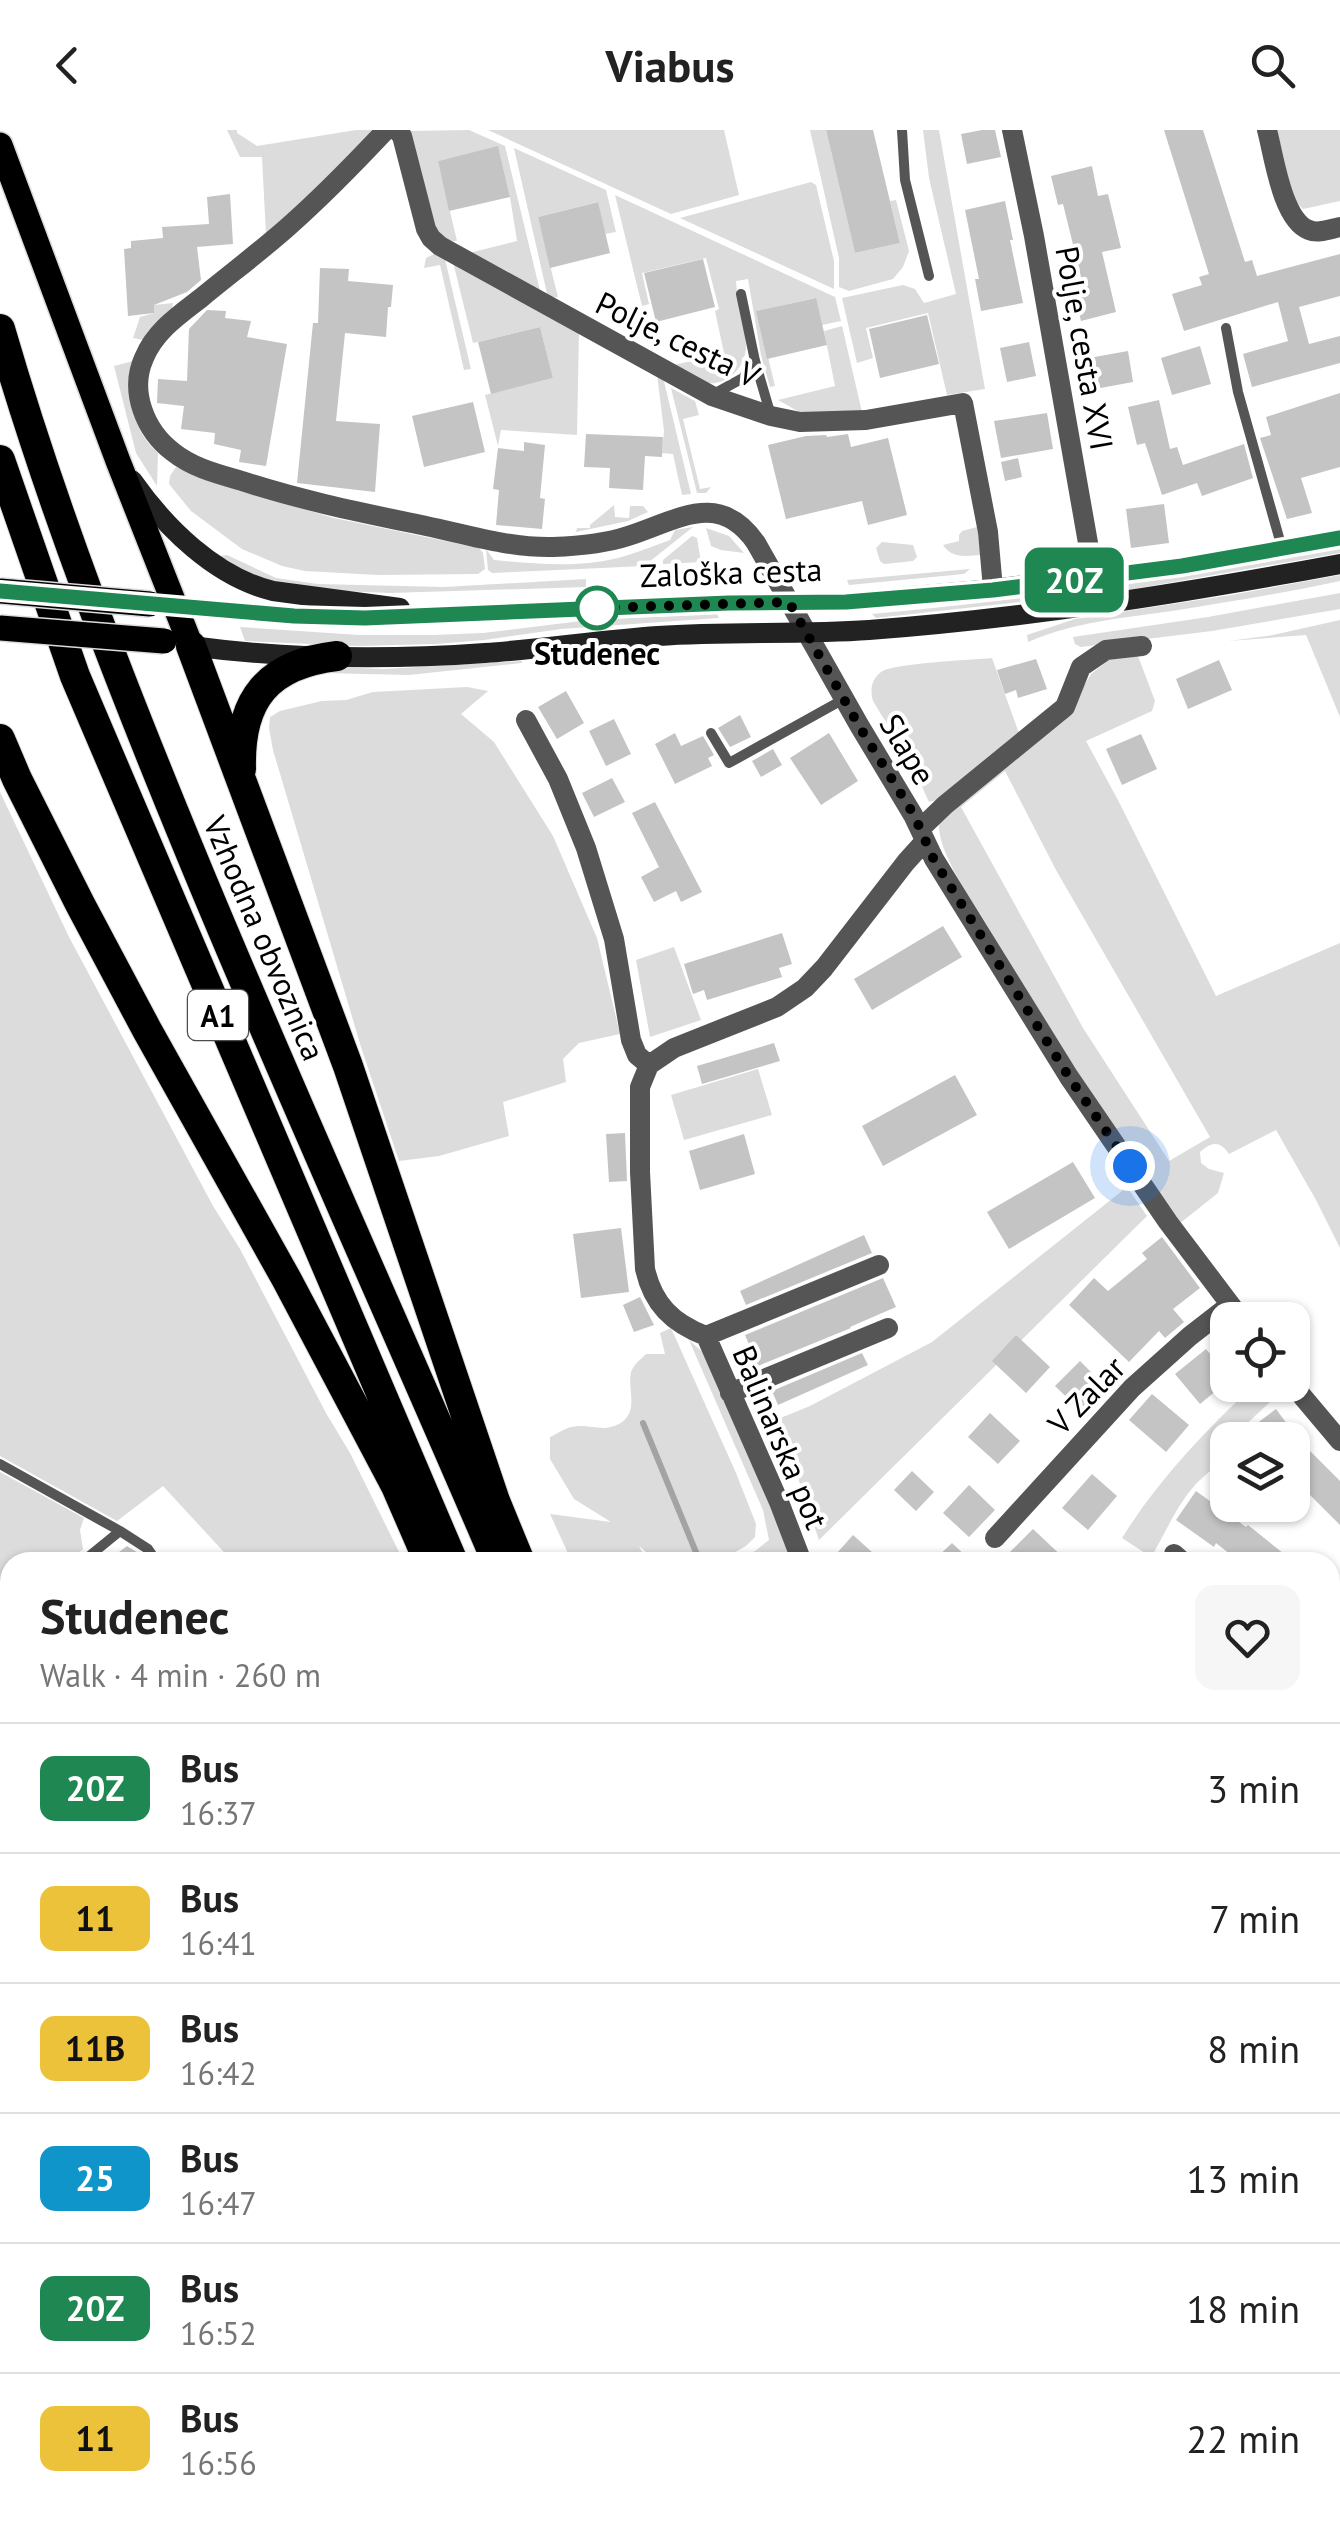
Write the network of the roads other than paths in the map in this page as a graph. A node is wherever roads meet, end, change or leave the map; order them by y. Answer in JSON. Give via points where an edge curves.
{"nodes":[{"id":1,"x":386,"y":130,"type":"edge"},
{"id":2,"x":396,"y":130,"type":"edge"},
{"id":3,"x":902,"y":130,"type":"edge"},
{"id":4,"x":1012,"y":130,"type":"edge"},
{"id":5,"x":1267,"y":130,"type":"edge"},
{"id":6,"x":0,"y":145,"type":"edge"},
{"id":7,"x":1340,"y":227,"type":"edge"},
{"id":8,"x":929,"y":276,"type":"dead end"},
{"id":9,"x":741,"y":294,"type":"dead end"},
{"id":10,"x":1226,"y":328,"type":"dead end"},
{"id":11,"x":0,"y":329,"type":"edge"},
{"id":12,"x":755,"y":361,"type":"junction"},
{"id":13,"x":712,"y":396,"type":"junction"},
{"id":14,"x":771,"y":416,"type":"junction"},
{"id":15,"x":0,"y":460,"type":"edge"},
{"id":16,"x":118,"y":461,"type":"junction"},
{"id":17,"x":1340,"y":538,"type":"edge"},
{"id":18,"x":1282,"y":549,"type":"junction"},
{"id":19,"x":1340,"y":564,"type":"edge"},
{"id":20,"x":1094,"y":578,"type":"junction"},
{"id":21,"x":993,"y":590,"type":"junction"},
{"id":22,"x":0,"y":591,"type":"edge"},
{"id":23,"x":789,"y":602,"type":"junction"},
{"id":24,"x":163,"y":605,"type":"junction"},
{"id":25,"x":436,"y":615,"type":"junction"},
{"id":26,"x":0,"y":628,"type":"edge"},
{"id":27,"x":806,"y":632,"type":"junction"},
{"id":28,"x":177,"y":644,"type":"junction"},
{"id":29,"x":1142,"y":646,"type":"dead end"},
{"id":30,"x":338,"y":656,"type":"junction"},
{"id":31,"x":844,"y":699,"type":"junction"},
{"id":32,"x":526,"y":720,"type":"dead end"},
{"id":33,"x":711,"y":732,"type":"dead end"},
{"id":34,"x":0,"y":739,"type":"edge"},
{"id":35,"x":0,"y":752,"type":"edge"},
{"id":36,"x":17,"y":780,"type":"junction"},
{"id":37,"x":244,"y":792,"type":"junction"},
{"id":38,"x":923,"y":834,"type":"junction"},
{"id":39,"x":649,"y":1066,"type":"junction"},
{"id":40,"x":878,"y":1264,"type":"dead end"},
{"id":41,"x":1228,"y":1302,"type":"edge"},
{"id":42,"x":1210,"y":1326,"type":"edge"},
{"id":43,"x":888,"y":1328,"type":"dead end"},
{"id":44,"x":706,"y":1336,"type":"junction"},
{"id":45,"x":730,"y":1393,"type":"junction"},
{"id":46,"x":1307,"y":1402,"type":"edge"},
{"id":47,"x":1340,"y":1441,"type":"edge"},
{"id":48,"x":0,"y":1464,"type":"edge"},
{"id":49,"x":120,"y":1532,"type":"junction"},
{"id":50,"x":995,"y":1538,"type":"dead end"},
{"id":51,"x":95,"y":1552,"type":"edge"},
{"id":52,"x":150,"y":1552,"type":"edge"},
{"id":53,"x":425,"y":1552,"type":"edge"},
{"id":54,"x":449,"y":1552,"type":"edge"},
{"id":55,"x":493,"y":1552,"type":"edge"},
{"id":56,"x":516,"y":1552,"type":"edge"},
{"id":57,"x":798,"y":1552,"type":"edge"}],
"edges":[{"from":1,"to":23,"type":"street","name":"Slape","via":[[288,228],[160,332],[144,357],[139,392],[155,436],[191,464],[280,494],[525,546],[614,540],[688,514],[728,516],[749,532]]},
{"from":2,"to":13,"type":"street","name":"Polje, cesta V","via":[[430,238]]},
{"from":3,"to":8,"type":"lane","via":[[904,180]]},
{"from":4,"to":20,"type":"street","name":"Polje, cesta XVI"},
{"from":5,"to":7,"type":"street","via":[[1293,219],[1316,232]]},
{"from":6,"to":16,"type":"main road"},
{"from":9,"to":12,"type":"lane"},
{"from":10,"to":18,"type":"lane"},
{"from":11,"to":55,"type":"highway","name":"Vzhodna obvoznica","number":"A1","via":[[120,682]]},
{"from":12,"to":13,"type":"lane","via":[[744,378]]},
{"from":12,"to":14,"type":"lane"},
{"from":13,"to":14,"type":"street","name":"Polje, cesta V"},
{"from":14,"to":21,"type":"street","name":"Polje, cesta V","via":[[866,420],[963,403]]},
{"from":15,"to":54,"type":"highway","number":"A1","via":[[75,676]]},
{"from":16,"to":24,"type":"main road"},
{"from":16,"to":25,"type":"main road","via":[[175,530],[253,585]]},
{"from":17,"to":18,"type":"main road","name":"Zaloška cesta"},
{"from":18,"to":20,"type":"main road","name":"Zaloška cesta"},
{"from":19,"to":27,"type":"main road","name":"Zaloška cesta","via":[[1147,599]]},
{"from":20,"to":21,"type":"main road","name":"Zaloška cesta"},
{"from":21,"to":23,"type":"main road","name":"Zaloška cesta"},
{"from":22,"to":24,"type":"main road","name":"Zaloška cesta","bridge":true},
{"from":23,"to":25,"type":"main road","name":"Zaloška cesta"},
{"from":23,"to":27,"type":"street","name":"Slape"},
{"from":24,"to":25,"type":"main road","name":"Zaloška cesta","via":[[294,616]]},
{"from":24,"to":28,"type":"main road"},
{"from":26,"to":28,"type":"main road","name":"Zaloška cesta","bridge":true},
{"from":27,"to":30,"type":"main road","name":"Zaloška cesta"},
{"from":27,"to":31,"type":"street","name":"Slape"},
{"from":28,"to":30,"type":"main road","name":"Zaloška cesta"},
{"from":28,"to":37,"type":"highway"},
{"from":29,"to":38,"type":"street","via":[[1106,650],[1081,667],[1064,707],[945,805]]},
{"from":30,"to":37,"type":"highway","via":[[294,665],[254,698],[241,745]]},
{"from":31,"to":33,"type":"lane","via":[[728,762]]},
{"from":31,"to":38,"type":"street","name":"Slape"},
{"from":32,"to":39,"type":"street","via":[[586,848],[614,938],[631,1040]]},
{"from":34,"to":36,"type":"highway"},
{"from":35,"to":36,"type":"highway"},
{"from":36,"to":53,"type":"highway","via":[[396,1486]]},
{"from":37,"to":56,"type":"highway","via":[[348,1066]]},
{"from":38,"to":39,"type":"street","via":[[804,988]]},
{"from":38,"to":41,"type":"street","name":"Slape","via":[[1079,1093]]},
{"from":39,"to":44,"type":"street","name":"Balinarska pot","via":[[640,1087],[644,1268],[664,1311]]},
{"from":40,"to":44,"type":"street"},
{"from":42,"to":50,"type":"street","name":"V Zalar","via":[[1132,1388]]},
{"from":43,"to":45,"type":"street"},
{"from":44,"to":45,"type":"street","name":"Balinarska pot"},
{"from":45,"to":57,"type":"street","name":"Balinarska pot"},
{"from":46,"to":47,"type":"street"},
{"from":48,"to":49,"type":"lane"},
{"from":49,"to":51,"type":"lane"},
{"from":49,"to":52,"type":"lane"}]}
